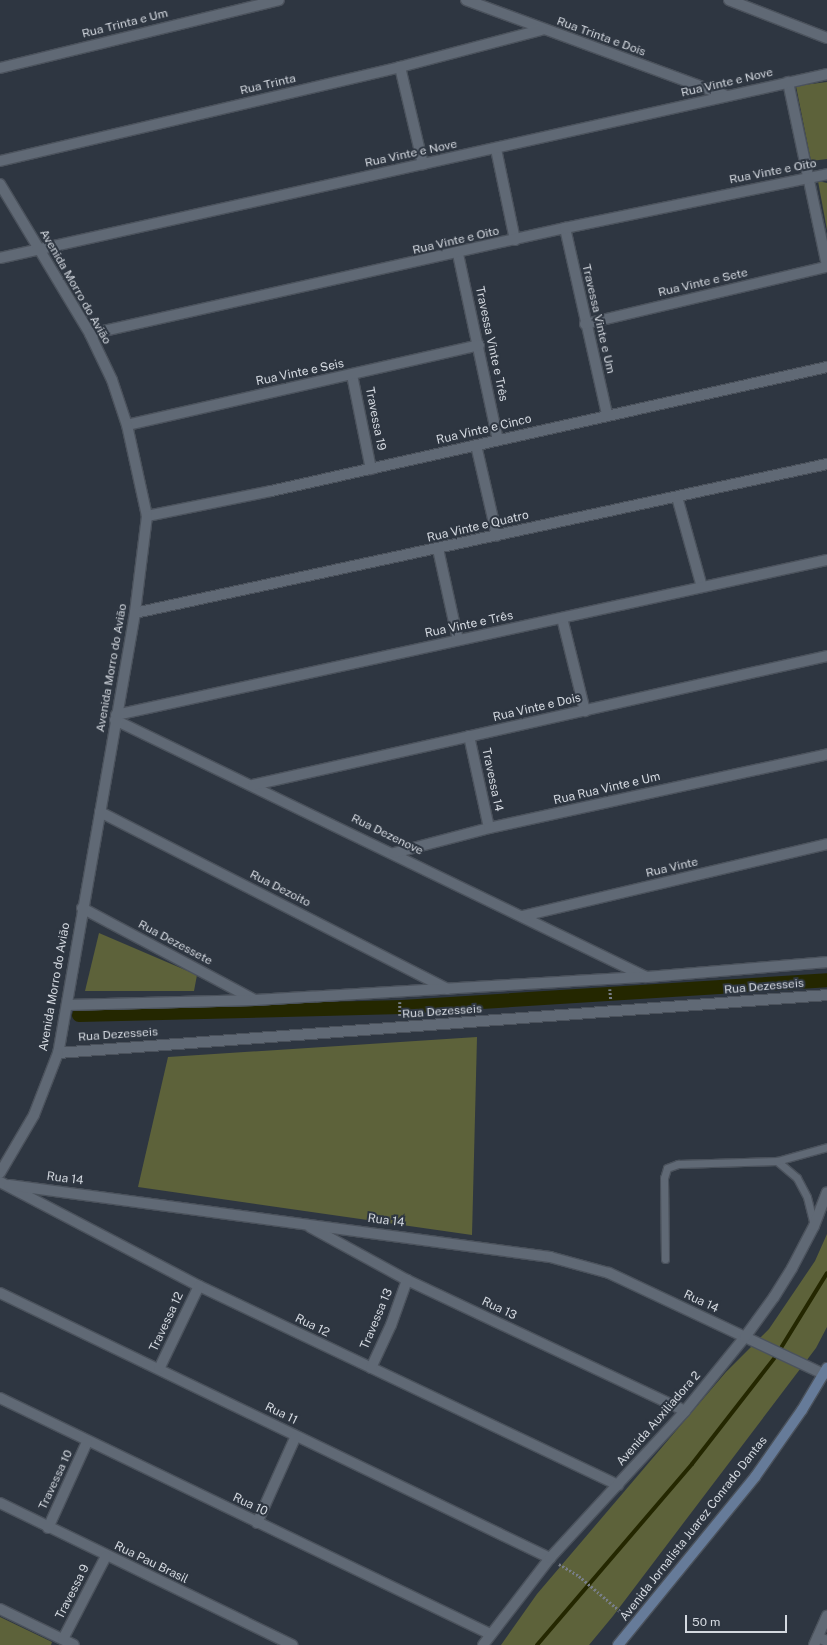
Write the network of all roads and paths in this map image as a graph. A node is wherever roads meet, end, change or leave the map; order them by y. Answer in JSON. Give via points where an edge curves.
{"nodes":[{"id":1,"x":279,"y":0,"type":"edge"},
{"id":2,"x":466,"y":0,"type":"edge"},
{"id":3,"x":729,"y":0,"type":"edge"},
{"id":4,"x":541,"y":30,"type":"junction"},
{"id":5,"x":827,"y":38,"type":"edge"},
{"id":6,"x":400,"y":67,"type":"junction"},
{"id":7,"x":0,"y":68,"type":"edge"},
{"id":8,"x":827,"y":74,"type":"edge"},
{"id":9,"x":788,"y":82,"type":"junction"},
{"id":10,"x":728,"y":96,"type":"junction"},
{"id":11,"x":496,"y":149,"type":"junction"},
{"id":12,"x":0,"y":161,"type":"edge"},
{"id":13,"x":423,"y":164,"type":"junction"},
{"id":14,"x":827,"y":174,"type":"edge"},
{"id":15,"x":808,"y":177,"type":"junction"},
{"id":16,"x":0,"y":184,"type":"edge"},
{"id":17,"x":565,"y":228,"type":"junction"},
{"id":18,"x":515,"y":240,"type":"junction"},
{"id":19,"x":38,"y":249,"type":"junction"},
{"id":20,"x":458,"y":254,"type":"junction"},
{"id":21,"x":0,"y":258,"type":"edge"},
{"id":22,"x":827,"y":266,"type":"edge"},
{"id":23,"x":585,"y":324,"type":"junction"},
{"id":24,"x":90,"y":334,"type":"junction"},
{"id":25,"x":479,"y":345,"type":"junction"},
{"id":26,"x":827,"y":368,"type":"edge"},
{"id":27,"x":352,"y":375,"type":"junction"},
{"id":28,"x":607,"y":414,"type":"junction"},
{"id":29,"x":127,"y":425,"type":"junction"},
{"id":30,"x":498,"y":440,"type":"junction"},
{"id":31,"x":476,"y":445,"type":"junction"},
{"id":32,"x":827,"y":464,"type":"edge"},
{"id":33,"x":371,"y":469,"type":"junction"},
{"id":34,"x":678,"y":497,"type":"junction"},
{"id":35,"x":147,"y":516,"type":"junction"},
{"id":36,"x":496,"y":536,"type":"junction"},
{"id":37,"x":438,"y":549,"type":"junction"},
{"id":38,"x":827,"y":560,"type":"edge"},
{"id":39,"x":702,"y":587,"type":"junction"},
{"id":40,"x":135,"y":613,"type":"junction"},
{"id":41,"x":562,"y":618,"type":"junction"},
{"id":42,"x":458,"y":640,"type":"junction"},
{"id":43,"x":827,"y":656,"type":"edge"},
{"id":44,"x":584,"y":711,"type":"junction"},
{"id":45,"x":116,"y":717,"type":"junction"},
{"id":46,"x":469,"y":736,"type":"junction"},
{"id":47,"x":827,"y":754,"type":"edge"},
{"id":48,"x":253,"y":785,"type":"junction"},
{"id":49,"x":100,"y":812,"type":"junction"},
{"id":50,"x":489,"y":828,"type":"junction"},
{"id":51,"x":827,"y":844,"type":"edge"},
{"id":52,"x":394,"y":853,"type":"junction"},
{"id":53,"x":82,"y":908,"type":"junction"},
{"id":54,"x":523,"y":916,"type":"junction"},
{"id":55,"x":827,"y":962,"type":"edge"},
{"id":56,"x":646,"y":977,"type":"junction"},
{"id":57,"x":610,"y":988,"type":"dead end"},
{"id":58,"x":448,"y":989,"type":"junction"},
{"id":59,"x":827,"y":995,"type":"edge"},
{"id":60,"x":255,"y":1000,"type":"junction"},
{"id":61,"x":611,"y":1002,"type":"dead end"},
{"id":62,"x":400,"y":1003,"type":"dead end"},
{"id":63,"x":67,"y":1005,"type":"junction"},
{"id":64,"x":400,"y":1013,"type":"dead end"},
{"id":65,"x":58,"y":1053,"type":"junction"},
{"id":66,"x":827,"y":1147,"type":"edge"},
{"id":67,"x":777,"y":1161,"type":"junction"},
{"id":68,"x":0,"y":1173,"type":"edge"},
{"id":69,"x":4,"y":1183,"type":"edge"},
{"id":70,"x":827,"y":1192,"type":"edge"},
{"id":71,"x":306,"y":1224,"type":"junction"},
{"id":72,"x":814,"y":1226,"type":"junction"},
{"id":73,"x":665,"y":1259,"type":"dead end"},
{"id":74,"x":407,"y":1280,"type":"junction"},
{"id":75,"x":199,"y":1286,"type":"junction"},
{"id":76,"x":0,"y":1293,"type":"edge"},
{"id":77,"x":745,"y":1337,"type":"junction"},
{"id":78,"x":371,"y":1368,"type":"junction"},
{"id":79,"x":159,"y":1369,"type":"junction"},
{"id":80,"x":825,"y":1371,"type":"edge"},
{"id":81,"x":0,"y":1398,"type":"edge"},
{"id":82,"x":685,"y":1411,"type":"junction"},
{"id":83,"x":296,"y":1436,"type":"junction"},
{"id":84,"x":87,"y":1442,"type":"junction"},
{"id":85,"x":618,"y":1486,"type":"junction"},
{"id":86,"x":0,"y":1503,"type":"edge"},
{"id":87,"x":257,"y":1523,"type":"junction"},
{"id":88,"x":48,"y":1528,"type":"junction"},
{"id":89,"x":106,"y":1556,"type":"junction"},
{"id":90,"x":550,"y":1558,"type":"junction"},
{"id":91,"x":0,"y":1609,"type":"edge"},
{"id":92,"x":827,"y":1616,"type":"edge"},
{"id":93,"x":635,"y":1624,"type":"junction"},
{"id":94,"x":490,"y":1634,"type":"junction"},
{"id":95,"x":63,"y":1639,"type":"junction"},
{"id":96,"x":820,"y":1641,"type":"edge"},
{"id":97,"x":74,"y":1645,"type":"edge"},
{"id":98,"x":292,"y":1645,"type":"edge"},
{"id":99,"x":483,"y":1645,"type":"edge"},
{"id":100,"x":618,"y":1645,"type":"edge"}],
"edges":[{"from":1,"to":7,"type":"street","name":"Rua Trinta e Um"},
{"from":2,"to":4,"type":"street","name":"Rua Trinta e Dois"},
{"from":3,"to":5,"type":"street"},
{"from":4,"to":6,"type":"street","name":"Rua Trinta"},
{"from":4,"to":10,"type":"street","name":"Rua Trinta e Dois"},
{"from":6,"to":12,"type":"street","name":"Rua Trinta"},
{"from":6,"to":13,"type":"street"},
{"from":8,"to":9,"type":"street","name":"Rua Vinte e Nove"},
{"from":9,"to":10,"type":"street","name":"Rua Vinte e Nove"},
{"from":9,"to":15,"type":"street"},
{"from":10,"to":11,"type":"street","name":"Rua Vinte e Nove"},
{"from":11,"to":13,"type":"street","name":"Rua Vinte e Nove"},
{"from":11,"to":18,"type":"street"},
{"from":13,"to":19,"type":"street","name":"Rua Vinte e Nove"},
{"from":14,"to":15,"type":"street","name":"Rua Vinte e Oito"},
{"from":15,"to":17,"type":"street","name":"Rua Vinte e Oito"},
{"from":15,"to":22,"type":"street"},
{"from":16,"to":19,"type":"street","name":"Avenida Morro do Avião"},
{"from":17,"to":18,"type":"street","name":"Rua Vinte e Oito"},
{"from":17,"to":23,"type":"street","name":"Travessa Vinte e Um"},
{"from":18,"to":20,"type":"street","name":"Rua Vinte e Oito"},
{"from":19,"to":21,"type":"street","name":"Rua Vinte e Nove"},
{"from":19,"to":24,"type":"street","name":"Avenida Morro do Avião"},
{"from":20,"to":24,"type":"street","name":"Rua Vinte e Oito"},
{"from":20,"to":25,"type":"street","name":"Travessa Vinte e Três"},
{"from":22,"to":23,"type":"street","name":"Rua Vinte e Sete"},
{"from":23,"to":28,"type":"street","name":"Travessa Vinte e Um"},
{"from":24,"to":29,"type":"street","name":"Avenida Morro do Avião","via":[[112,380]]},
{"from":25,"to":27,"type":"street","name":"Rua Vinte e Seis"},
{"from":25,"to":30,"type":"street","name":"Travessa Vinte e Três"},
{"from":26,"to":28,"type":"street","name":"Rua Vinte e Cinco"},
{"from":27,"to":29,"type":"street","name":"Rua Vinte e Seis"},
{"from":27,"to":33,"type":"street","name":"Travessa 19"},
{"from":28,"to":30,"type":"street","name":"Rua Vinte e Cinco"},
{"from":29,"to":35,"type":"street","name":"Avenida Morro do Avião"},
{"from":30,"to":31,"type":"street","name":"Rua Vinte e Cinco"},
{"from":31,"to":33,"type":"street","name":"Rua Vinte e Cinco"},
{"from":31,"to":36,"type":"street"},
{"from":32,"to":34,"type":"street","name":"Rua Vinte e Quatro"},
{"from":33,"to":35,"type":"street","name":"Rua Vinte e Cinco"},
{"from":34,"to":36,"type":"street","name":"Rua Vinte e Quatro"},
{"from":34,"to":39,"type":"street"},
{"from":35,"to":40,"type":"street","name":"Avenida Morro do Avião"},
{"from":36,"to":37,"type":"street","name":"Rua Vinte e Quatro"},
{"from":37,"to":40,"type":"street","name":"Rua Vinte e Quatro"},
{"from":37,"to":42,"type":"street"},
{"from":38,"to":39,"type":"street","name":"Rua Vinte e Três"},
{"from":39,"to":41,"type":"street","name":"Rua Vinte e Três"},
{"from":40,"to":45,"type":"street","name":"Avenida Morro do Avião"},
{"from":41,"to":42,"type":"street","name":"Rua Vinte e Três"},
{"from":41,"to":44,"type":"street"},
{"from":42,"to":45,"type":"street","name":"Rua Vinte e Três"},
{"from":43,"to":44,"type":"street","name":"Rua Vinte e Dois"},
{"from":44,"to":46,"type":"street","name":"Rua Vinte e Dois"},
{"from":45,"to":48,"type":"street","name":"Rua Dezenove"},
{"from":45,"to":49,"type":"street","name":"Avenida Morro do Avião"},
{"from":46,"to":48,"type":"street","name":"Rua Vinte e Dois"},
{"from":46,"to":50,"type":"street","name":"Travessa 14"},
{"from":47,"to":50,"type":"street","name":"Rua Rua Vinte e Um"},
{"from":48,"to":52,"type":"street","name":"Rua Dezenove"},
{"from":49,"to":53,"type":"street","name":"Avenida Morro do Avião"},
{"from":49,"to":58,"type":"street","name":"Rua Dezoito"},
{"from":50,"to":52,"type":"street","name":"Rua Rua Vinte e Um"},
{"from":51,"to":54,"type":"street","name":"Rua Vinte"},
{"from":52,"to":54,"type":"street","name":"Rua Dezenove"},
{"from":53,"to":60,"type":"street","name":"Rua Dezessete"},
{"from":53,"to":63,"type":"street","name":"Avenida Morro do Avião"},
{"from":54,"to":56,"type":"street","name":"Rua Dezenove"},
{"from":55,"to":56,"type":"street","name":"Rua Dezesseis"},
{"from":56,"to":58,"type":"street","name":"Rua Dezesseis"},
{"from":57,"to":61,"type":"path"},
{"from":58,"to":60,"type":"street","name":"Rua Dezesseis"},
{"from":59,"to":65,"type":"street","name":"Rua Dezesseis"},
{"from":60,"to":63,"type":"street","name":"Rua Dezesseis"},
{"from":62,"to":64,"type":"path"},
{"from":63,"to":65,"type":"street","name":"Avenida Morro do Avião"},
{"from":65,"to":68,"type":"street","name":"Avenida Morro do Avião","via":[[34,1115]]},
{"from":66,"to":67,"type":"lane"},
{"from":67,"to":72,"type":"lane","via":[[796,1178],[807,1197]]},
{"from":67,"to":73,"type":"lane","via":[[678,1164],[667,1168],[664,1178]]},
{"from":69,"to":71,"type":"street","name":"Rua 14"},
{"from":69,"to":75,"type":"street","name":"Rua 12"},
{"from":70,"to":72,"type":"street","name":"Avenida Auxiliadora 2"},
{"from":71,"to":74,"type":"street","name":"Rua 13"},
{"from":71,"to":77,"type":"street","name":"Rua 14","via":[[473,1244],[578,1263],[634,1284]]},
{"from":72,"to":77,"type":"street","name":"Avenida Auxiliadora 2","via":[[774,1297]]},
{"from":74,"to":78,"type":"street","name":"Travessa 13","via":[[391,1325]]},
{"from":74,"to":82,"type":"street","name":"Rua 13"},
{"from":75,"to":78,"type":"street","name":"Rua 12"},
{"from":75,"to":79,"type":"street","name":"Travessa 12"},
{"from":76,"to":79,"type":"street","name":"Rua 11"},
{"from":77,"to":80,"type":"street","name":"Rua 14","via":[[790,1359]]},
{"from":77,"to":82,"type":"street","name":"Avenida Auxiliadora 2"},
{"from":78,"to":85,"type":"street","name":"Rua 12"},
{"from":79,"to":83,"type":"street","name":"Rua 11"},
{"from":80,"to":93,"type":"main road","name":"Avenida Jornalista Juarez Conrado Dantas","via":[[754,1477]]},
{"from":81,"to":84,"type":"street","name":"Rua 10"},
{"from":82,"to":85,"type":"street","name":"Avenida Auxiliadora 2"},
{"from":83,"to":87,"type":"street"},
{"from":83,"to":90,"type":"street","name":"Rua 11"},
{"from":84,"to":87,"type":"street","name":"Rua 10"},
{"from":84,"to":88,"type":"street","name":"Travessa 10"},
{"from":85,"to":90,"type":"street","name":"Avenida Auxiliadora 2"},
{"from":86,"to":88,"type":"street","name":"Rua Pau Brasil"},
{"from":87,"to":94,"type":"street","name":"Rua 10"},
{"from":88,"to":89,"type":"street","name":"Rua Pau Brasil"},
{"from":89,"to":95,"type":"street","name":"Travessa 9"},
{"from":89,"to":98,"type":"street","name":"Rua Pau Brasil"},
{"from":90,"to":93,"type":"path","via":[[579,1576]]},
{"from":90,"to":94,"type":"street","name":"Avenida Auxiliadora 2"},
{"from":91,"to":95,"type":"street"},
{"from":92,"to":96,"type":"street"},
{"from":93,"to":100,"type":"main road","name":"Avenida Jornalista Juarez Conrado Dantas"},
{"from":94,"to":99,"type":"street","name":"Avenida Auxiliadora 2"},
{"from":95,"to":97,"type":"street"}]}
